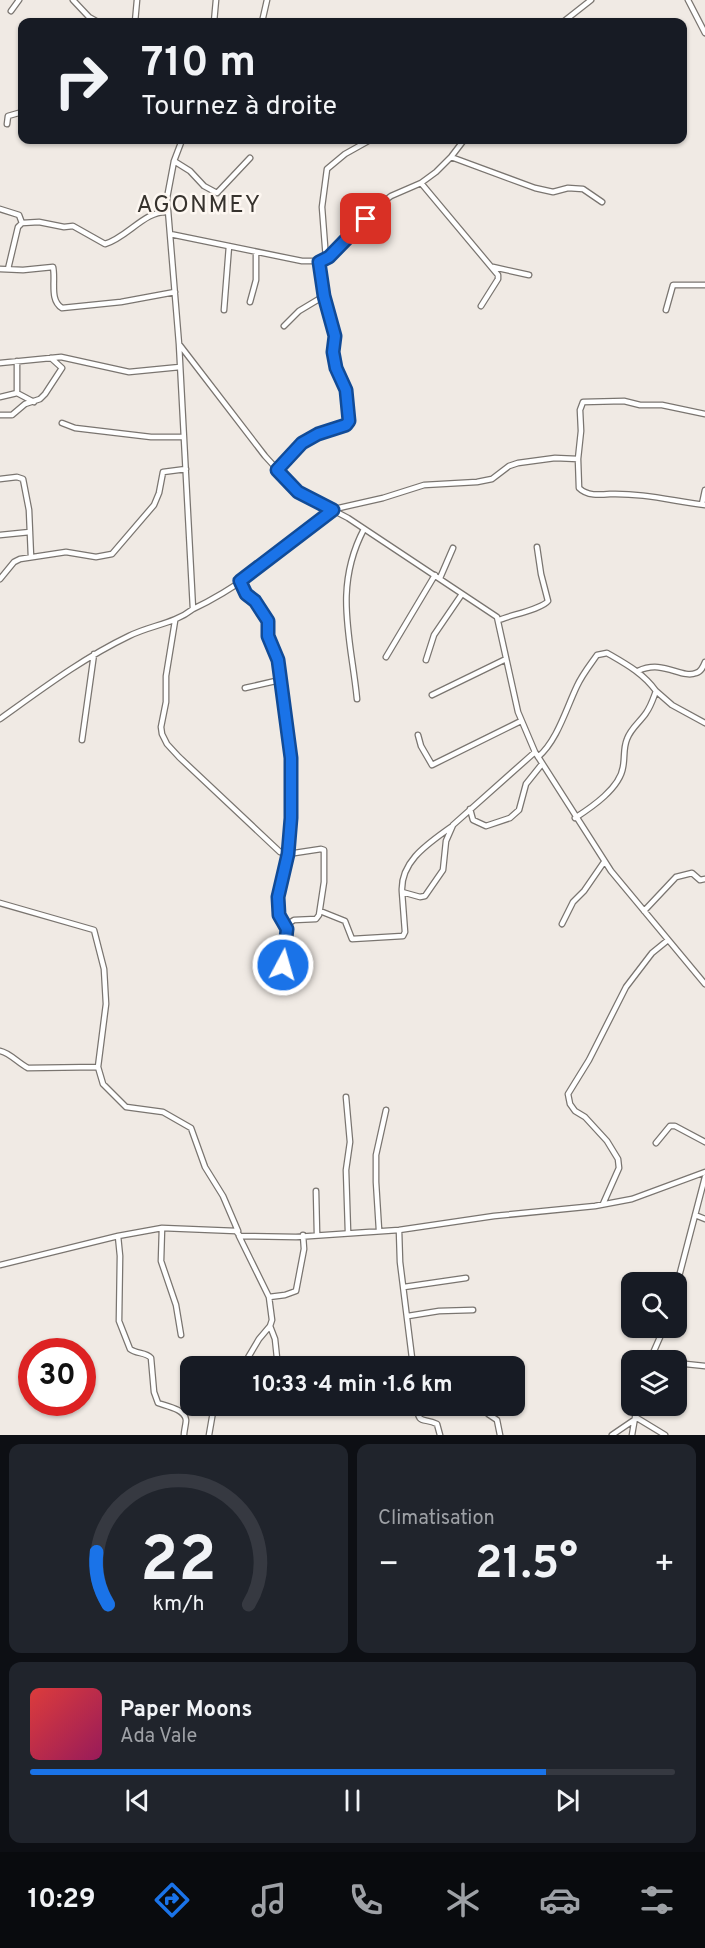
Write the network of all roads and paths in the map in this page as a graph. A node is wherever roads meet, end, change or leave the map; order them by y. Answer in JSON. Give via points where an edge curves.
{"nodes":[{"id":1,"x":20,"y":0,"type":"edge"},
{"id":2,"x":73,"y":0,"type":"edge"},
{"id":3,"x":136,"y":0,"type":"edge"},
{"id":4,"x":216,"y":0,"type":"edge"},
{"id":5,"x":267,"y":0,"type":"edge"},
{"id":6,"x":591,"y":0,"type":"edge"},
{"id":7,"x":688,"y":0,"type":"edge"},
{"id":8,"x":11,"y":11,"type":"dead end"},
{"id":9,"x":91,"y":18,"type":"edge"},
{"id":10,"x":134,"y":18,"type":"edge"},
{"id":11,"x":214,"y":18,"type":"edge"},
{"id":12,"x":263,"y":18,"type":"edge"},
{"id":13,"x":568,"y":18,"type":"edge"},
{"id":14,"x":705,"y":33,"type":"edge"},
{"id":15,"x":18,"y":113,"type":"edge"},
{"id":16,"x":7,"y":124,"type":"dead end"},
{"id":17,"x":180,"y":144,"type":"edge"},
{"id":18,"x":363,"y":144,"type":"edge"},
{"id":19,"x":461,"y":144,"type":"edge"},
{"id":20,"x":451,"y":157,"type":"junction"},
{"id":21,"x":250,"y":158,"type":"dead end"},
{"id":22,"x":174,"y":161,"type":"junction"},
{"id":23,"x":421,"y":183,"type":"junction"},
{"id":24,"x":602,"y":202,"type":"dead end"},
{"id":25,"x":0,"y":209,"type":"edge"},
{"id":26,"x":168,"y":212,"type":"junction"},
{"id":27,"x":22,"y":222,"type":"junction"},
{"id":28,"x":170,"y":234,"type":"junction"},
{"id":29,"x":229,"y":246,"type":"junction"},
{"id":30,"x":255,"y":253,"type":"junction"},
{"id":31,"x":326,"y":259,"type":"junction"},
{"id":32,"x":319,"y":262,"type":"junction"},
{"id":33,"x":493,"y":267,"type":"junction"},
{"id":34,"x":0,"y":269,"type":"edge"},
{"id":35,"x":8,"y":269,"type":"junction"},
{"id":36,"x":529,"y":275,"type":"dead end"},
{"id":37,"x":705,"y":285,"type":"edge"},
{"id":38,"x":175,"y":292,"type":"junction"},
{"id":39,"x":324,"y":296,"type":"junction"},
{"id":40,"x":250,"y":302,"type":"dead end"},
{"id":41,"x":481,"y":306,"type":"dead end"},
{"id":42,"x":224,"y":310,"type":"dead end"},
{"id":43,"x":666,"y":310,"type":"dead end"},
{"id":44,"x":284,"y":326,"type":"dead end"},
{"id":45,"x":179,"y":344,"type":"junction"},
{"id":46,"x":51,"y":358,"type":"junction"},
{"id":47,"x":17,"y":361,"type":"junction"},
{"id":48,"x":0,"y":363,"type":"edge"},
{"id":49,"x":180,"y":367,"type":"junction"},
{"id":50,"x":16,"y":393,"type":"junction"},
{"id":51,"x":0,"y":397,"type":"edge"},
{"id":52,"x":34,"y":402,"type":"junction"},
{"id":53,"x":705,"y":414,"type":"edge"},
{"id":54,"x":0,"y":415,"type":"edge"},
{"id":55,"x":62,"y":423,"type":"dead end"},
{"id":56,"x":184,"y":437,"type":"junction"},
{"id":57,"x":578,"y":459,"type":"junction"},
{"id":58,"x":186,"y":469,"type":"junction"},
{"id":59,"x":277,"y":470,"type":"junction"},
{"id":60,"x":0,"y":479,"type":"edge"},
{"id":61,"x":705,"y":490,"type":"edge"},
{"id":62,"x":703,"y":504,"type":"edge"},
{"id":63,"x":333,"y":510,"type":"junction"},
{"id":64,"x":364,"y":529,"type":"junction"},
{"id":65,"x":30,"y":531,"type":"junction"},
{"id":66,"x":0,"y":535,"type":"edge"},
{"id":67,"x":537,"y":547,"type":"dead end"},
{"id":68,"x":453,"y":548,"type":"dead end"},
{"id":69,"x":31,"y":557,"type":"junction"},
{"id":70,"x":435,"y":574,"type":"junction"},
{"id":71,"x":440,"y":578,"type":"junction"},
{"id":72,"x":0,"y":579,"type":"edge"},
{"id":73,"x":240,"y":581,"type":"junction"},
{"id":74,"x":462,"y":594,"type":"junction"},
{"id":75,"x":194,"y":609,"type":"junction"},
{"id":76,"x":499,"y":620,"type":"junction"},
{"id":77,"x":175,"y":621,"type":"junction"},
{"id":78,"x":94,"y":654,"type":"junction"},
{"id":79,"x":386,"y":657,"type":"dead end"},
{"id":80,"x":506,"y":659,"type":"junction"},
{"id":81,"x":426,"y":660,"type":"dead end"},
{"id":82,"x":705,"y":662,"type":"edge"},
{"id":83,"x":638,"y":671,"type":"junction"},
{"id":84,"x":280,"y":680,"type":"junction"},
{"id":85,"x":245,"y":688,"type":"dead end"},
{"id":86,"x":656,"y":691,"type":"junction"},
{"id":87,"x":432,"y":695,"type":"dead end"},
{"id":88,"x":357,"y":699,"type":"dead end"},
{"id":89,"x":0,"y":719,"type":"edge"},
{"id":90,"x":521,"y":721,"type":"junction"},
{"id":91,"x":705,"y":723,"type":"edge"},
{"id":92,"x":418,"y":735,"type":"dead end"},
{"id":93,"x":82,"y":740,"type":"dead end"},
{"id":94,"x":537,"y":755,"type":"junction"},
{"id":95,"x":542,"y":764,"type":"junction"},
{"id":96,"x":470,"y":809,"type":"junction"},
{"id":97,"x":575,"y":818,"type":"junction"},
{"id":98,"x":453,"y":825,"type":"junction"},
{"id":99,"x":288,"y":854,"type":"junction"},
{"id":100,"x":604,"y":862,"type":"junction"},
{"id":101,"x":705,"y":879,"type":"edge"},
{"id":102,"x":402,"y":892,"type":"junction"},
{"id":103,"x":0,"y":903,"type":"edge"},
{"id":104,"x":320,"y":911,"type":"junction"},
{"id":105,"x":644,"y":911,"type":"junction"},
{"id":106,"x":562,"y":924,"type":"dead end"},
{"id":107,"x":287,"y":929,"type":"junction"},
{"id":108,"x":668,"y":940,"type":"junction"},
{"id":109,"x":283,"y":965,"type":"dead end"},
{"id":110,"x":705,"y":984,"type":"edge"},
{"id":111,"x":0,"y":1051,"type":"edge"},
{"id":112,"x":98,"y":1067,"type":"junction"},
{"id":113,"x":346,"y":1097,"type":"dead end"},
{"id":114,"x":386,"y":1110,"type":"dead end"},
{"id":115,"x":705,"y":1142,"type":"edge"},
{"id":116,"x":656,"y":1143,"type":"dead end"},
{"id":117,"x":705,"y":1172,"type":"edge"},
{"id":118,"x":705,"y":1177,"type":"edge"},
{"id":119,"x":316,"y":1191,"type":"dead end"},
{"id":120,"x":602,"y":1205,"type":"junction"},
{"id":121,"x":695,"y":1215,"type":"junction"},
{"id":122,"x":705,"y":1219,"type":"edge"},
{"id":123,"x":162,"y":1228,"type":"junction"},
{"id":124,"x":379,"y":1230,"type":"junction"},
{"id":125,"x":399,"y":1230,"type":"junction"},
{"id":126,"x":236,"y":1231,"type":"junction"},
{"id":127,"x":348,"y":1232,"type":"junction"},
{"id":128,"x":317,"y":1234,"type":"junction"},
{"id":129,"x":303,"y":1235,"type":"junction"},
{"id":130,"x":118,"y":1236,"type":"junction"},
{"id":131,"x":240,"y":1236,"type":"junction"},
{"id":132,"x":0,"y":1265,"type":"edge"},
{"id":133,"x":680,"y":1272,"type":"edge"},
{"id":134,"x":466,"y":1278,"type":"dead end"},
{"id":135,"x":404,"y":1287,"type":"junction"},
{"id":136,"x":269,"y":1296,"type":"junction"},
{"id":137,"x":472,"y":1310,"type":"dead end"},
{"id":138,"x":408,"y":1316,"type":"junction"},
{"id":139,"x":270,"y":1326,"type":"junction"},
{"id":140,"x":181,"y":1335,"type":"dead end"},
{"id":141,"x":249,"y":1356,"type":"edge"},
{"id":142,"x":277,"y":1356,"type":"edge"},
{"id":143,"x":412,"y":1356,"type":"edge"},
{"id":144,"x":687,"y":1364,"type":"edge"},
{"id":145,"x":705,"y":1366,"type":"edge"},
{"id":146,"x":212,"y":1416,"type":"edge"},
{"id":147,"x":418,"y":1416,"type":"edge"},
{"id":148,"x":491,"y":1416,"type":"edge"},
{"id":149,"x":636,"y":1418,"type":"junction"},
{"id":150,"x":184,"y":1435,"type":"edge"},
{"id":151,"x":209,"y":1435,"type":"edge"},
{"id":152,"x":440,"y":1435,"type":"edge"},
{"id":153,"x":500,"y":1435,"type":"edge"},
{"id":154,"x":612,"y":1435,"type":"edge"},
{"id":155,"x":632,"y":1435,"type":"edge"},
{"id":156,"x":665,"y":1435,"type":"edge"}],
"edges":[{"from":1,"to":8,"type":"street"},
{"from":2,"to":9,"type":"street"},
{"from":3,"to":10,"type":"street"},
{"from":4,"to":11,"type":"street"},
{"from":5,"to":12,"type":"street"},
{"from":6,"to":13,"type":"street"},
{"from":7,"to":14,"type":"street"},
{"from":15,"to":16,"type":"street","via":[[8,116]]},
{"from":17,"to":22,"type":"street"},
{"from":18,"to":31,"type":"street","via":[[345,154],[325,175],[321,207]]},
{"from":19,"to":20,"type":"street"},
{"from":20,"to":23,"type":"street"},
{"from":20,"to":24,"type":"street","via":[[524,185],[553,192],[583,189]]},
{"from":21,"to":22,"type":"street","via":[[217,193]]},
{"from":22,"to":26,"type":"street"},
{"from":23,"to":31,"type":"street","via":[[391,196],[374,209]]},
{"from":23,"to":33,"type":"street"},
{"from":25,"to":27,"type":"street","via":[[19,214]]},
{"from":26,"to":27,"type":"street","via":[[158,212],[118,240],[105,244],[73,226]]},
{"from":26,"to":28,"type":"street"},
{"from":27,"to":35,"type":"street"},
{"from":28,"to":29,"type":"street"},
{"from":28,"to":38,"type":"street"},
{"from":29,"to":30,"type":"street"},
{"from":29,"to":42,"type":"street"},
{"from":30,"to":32,"type":"street"},
{"from":30,"to":40,"type":"street"},
{"from":31,"to":32,"type":"street"},
{"from":32,"to":39,"type":"street"},
{"from":33,"to":36,"type":"street"},
{"from":33,"to":41,"type":"street","via":[[498,279]]},
{"from":34,"to":35,"type":"street"},
{"from":35,"to":38,"type":"street","via":[[53,267],[54,298],[62,308]]},
{"from":37,"to":43,"type":"street","via":[[673,285]]},
{"from":38,"to":45,"type":"street"},
{"from":39,"to":44,"type":"street","via":[[299,310]]},
{"from":39,"to":59,"type":"street","via":[[335,336],[336,368],[346,390],[349,421],[302,443]]},
{"from":45,"to":49,"type":"street"},
{"from":45,"to":59,"type":"street"},
{"from":46,"to":47,"type":"street"},
{"from":46,"to":49,"type":"street","via":[[97,363],[129,372]]},
{"from":46,"to":52,"type":"street","via":[[62,365],[62,370],[45,394]]},
{"from":47,"to":48,"type":"street"},
{"from":47,"to":50,"type":"street"},
{"from":49,"to":56,"type":"street"},
{"from":50,"to":51,"type":"street"},
{"from":50,"to":52,"type":"street"},
{"from":52,"to":54,"type":"street","via":[[12,415]]},
{"from":53,"to":57,"type":"street","via":[[624,401],[583,402]]},
{"from":55,"to":56,"type":"street","via":[[151,437]]},
{"from":56,"to":58,"type":"street"},
{"from":57,"to":62,"type":"street","via":[[579,488],[583,492],[632,493]]},
{"from":57,"to":63,"type":"street","via":[[518,463],[492,479],[424,485]]},
{"from":58,"to":69,"type":"street","via":[[163,472],[154,505],[112,554],[96,557],[66,552]]},
{"from":58,"to":75,"type":"street"},
{"from":59,"to":63,"type":"street","via":[[298,492]]},
{"from":60,"to":65,"type":"street","via":[[23,479]]},
{"from":61,"to":62,"type":"street"},
{"from":63,"to":64,"type":"street"},
{"from":63,"to":73,"type":"street"},
{"from":64,"to":70,"type":"street"},
{"from":64,"to":88,"type":"street","via":[[354,549],[346,591]]},
{"from":65,"to":66,"type":"street"},
{"from":65,"to":69,"type":"street"},
{"from":67,"to":76,"type":"street","via":[[548,601],[540,608]]},
{"from":68,"to":71,"type":"street"},
{"from":69,"to":72,"type":"street","via":[[14,562]]},
{"from":70,"to":71,"type":"street"},
{"from":70,"to":79,"type":"street"},
{"from":71,"to":74,"type":"street"},
{"from":73,"to":75,"type":"street"},
{"from":73,"to":84,"type":"street","via":[[266,616]]},
{"from":74,"to":76,"type":"street"},
{"from":74,"to":81,"type":"street","via":[[434,635]]},
{"from":75,"to":77,"type":"street"},
{"from":76,"to":80,"type":"street"},
{"from":77,"to":78,"type":"street","via":[[132,634]]},
{"from":77,"to":99,"type":"street","via":[[162,734],[179,758],[272,845]]},
{"from":78,"to":89,"type":"street"},
{"from":78,"to":93,"type":"street"},
{"from":80,"to":87,"type":"street"},
{"from":80,"to":90,"type":"street"},
{"from":82,"to":83,"type":"street","via":[[700,671],[692,674],[653,666]]},
{"from":83,"to":86,"type":"street"},
{"from":83,"to":94,"type":"street","via":[[607,653],[597,655],[583,674],[551,743]]},
{"from":84,"to":85,"type":"street"},
{"from":84,"to":99,"type":"street","via":[[291,758]]},
{"from":86,"to":91,"type":"street"},
{"from":86,"to":97,"type":"street","via":[[650,708],[626,740],[618,780]]},
{"from":90,"to":92,"type":"street","via":[[432,765]]},
{"from":90,"to":94,"type":"street"},
{"from":94,"to":95,"type":"street"},
{"from":94,"to":96,"type":"street"},
{"from":95,"to":96,"type":"street","via":[[526,784],[519,810],[510,818],[486,826],[473,820]]},
{"from":95,"to":97,"type":"street"},
{"from":96,"to":98,"type":"street"},
{"from":97,"to":100,"type":"street"},
{"from":98,"to":102,"type":"street","via":[[413,859],[401,881]]},
{"from":98,"to":102,"type":"street","via":[[446,841],[443,870],[425,896]]},
{"from":99,"to":104,"type":"street","via":[[324,850]]},
{"from":99,"to":107,"type":"street","via":[[278,906]]},
{"from":100,"to":105,"type":"street"},
{"from":100,"to":106,"type":"street","via":[[573,902]]},
{"from":101,"to":105,"type":"street","via":[[700,880],[692,873],[676,877]]},
{"from":102,"to":104,"type":"street","via":[[403,936],[352,939],[345,921]]},
{"from":103,"to":112,"type":"street","via":[[92,928],[96,933],[106,1004]]},
{"from":104,"to":107,"type":"street","via":[[316,919],[291,921]]},
{"from":105,"to":108,"type":"street"},
{"from":107,"to":109,"type":"street"},
{"from":108,"to":110,"type":"street"},
{"from":108,"to":120,"type":"street","via":[[652,953],[626,987],[568,1094],[570,1104],[607,1141],[619,1163]]},
{"from":111,"to":112,"type":"street","via":[[28,1068]]},
{"from":112,"to":131,"type":"street","via":[[103,1084],[126,1107],[163,1112],[191,1128]]},
{"from":113,"to":127,"type":"street","via":[[350,1142],[346,1170]]},
{"from":114,"to":124,"type":"street","via":[[376,1155]]},
{"from":115,"to":116,"type":"street","via":[[670,1126]]},
{"from":117,"to":120,"type":"street","via":[[632,1199]]},
{"from":118,"to":121,"type":"street"},
{"from":119,"to":128,"type":"street"},
{"from":120,"to":125,"type":"street"},
{"from":121,"to":122,"type":"street"},
{"from":121,"to":133,"type":"street"},
{"from":123,"to":126,"type":"street"},
{"from":123,"to":130,"type":"street"},
{"from":123,"to":140,"type":"street","via":[[161,1261],[176,1305]]},
{"from":124,"to":125,"type":"street"},
{"from":124,"to":127,"type":"street"},
{"from":125,"to":135,"type":"street"},
{"from":126,"to":131,"type":"street"},
{"from":126,"to":136,"type":"street"},
{"from":127,"to":128,"type":"street"},
{"from":128,"to":129,"type":"street"},
{"from":129,"to":131,"type":"street"},
{"from":129,"to":136,"type":"street","via":[[296,1291]]},
{"from":130,"to":132,"type":"street"},
{"from":130,"to":150,"type":"street","via":[[120,1321],[133,1352],[151,1358],[158,1402],[184,1416]]},
{"from":134,"to":135,"type":"street"},
{"from":135,"to":138,"type":"street"},
{"from":136,"to":139,"type":"street"},
{"from":137,"to":138,"type":"street"},
{"from":138,"to":143,"type":"street"},
{"from":139,"to":141,"type":"street"},
{"from":139,"to":142,"type":"street"},
{"from":144,"to":145,"type":"street"},
{"from":146,"to":151,"type":"street"},
{"from":147,"to":152,"type":"street","via":[[435,1422]]},
{"from":148,"to":153,"type":"street","via":[[497,1420]]},
{"from":149,"to":154,"type":"street"},
{"from":149,"to":155,"type":"street"},
{"from":149,"to":156,"type":"street"}]}
